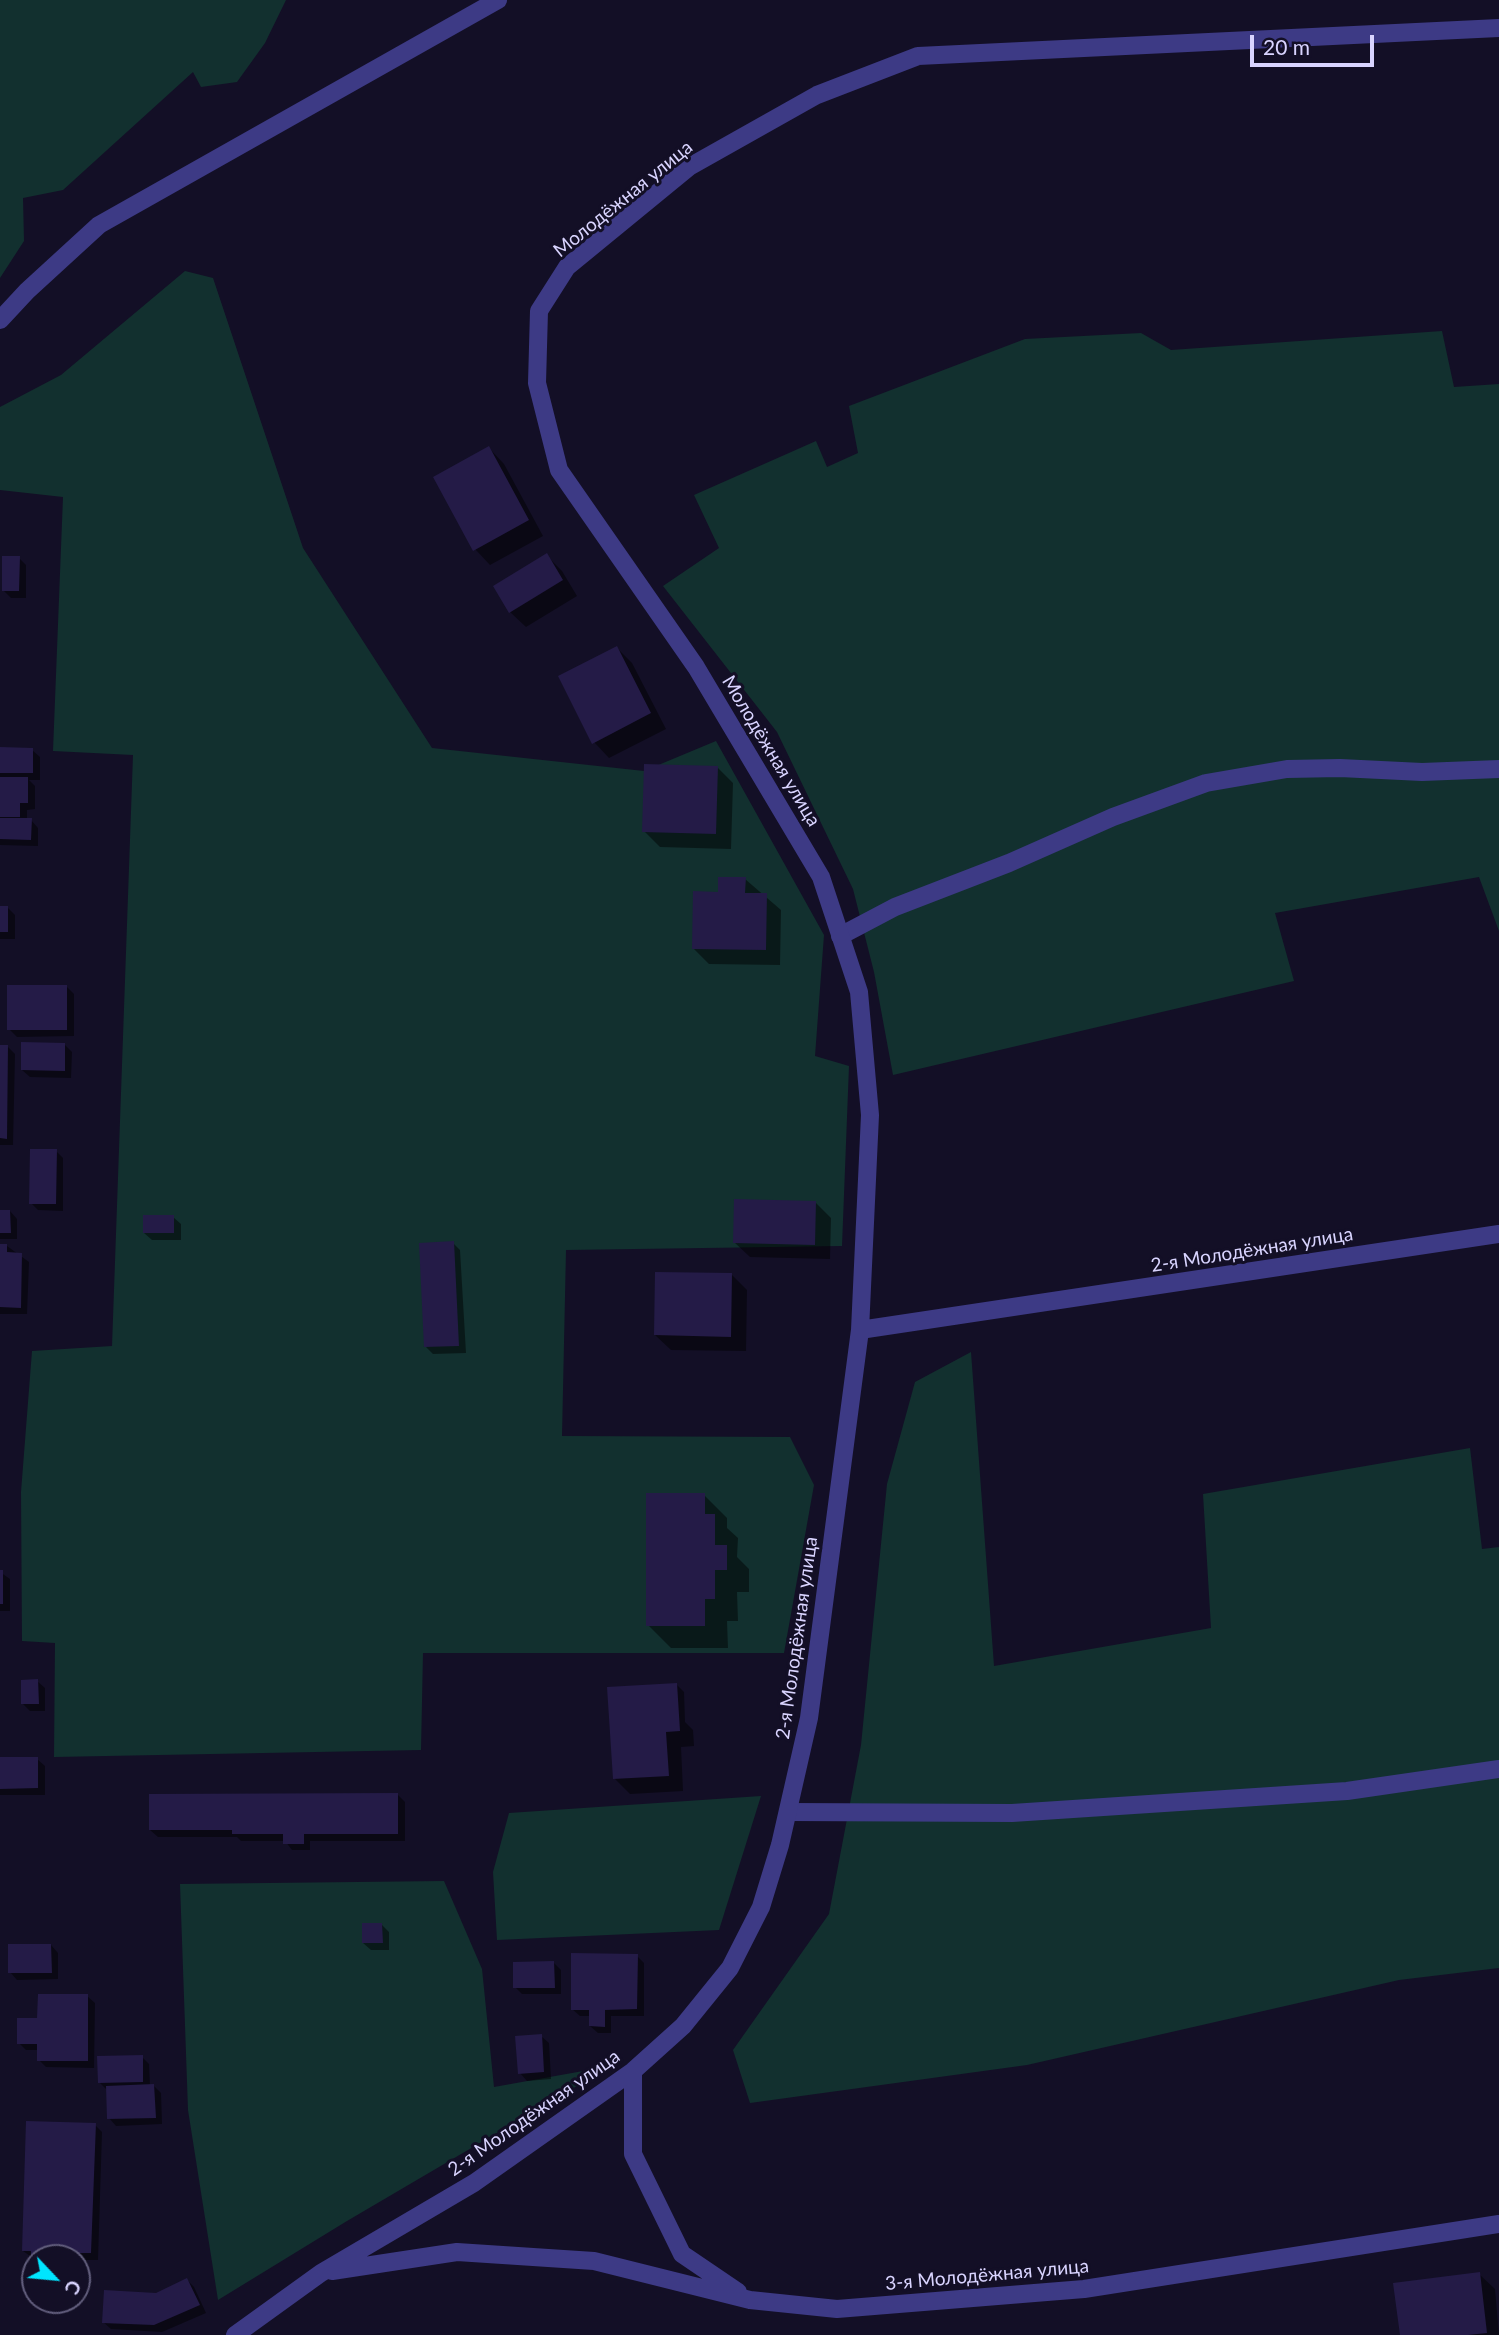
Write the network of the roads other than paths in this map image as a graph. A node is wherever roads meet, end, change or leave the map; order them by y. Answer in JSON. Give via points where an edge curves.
{"nodes":[{"id":1,"x":498,"y":0,"type":"edge"},
{"id":2,"x":1499,"y":27,"type":"edge"},
{"id":3,"x":0,"y":320,"type":"edge"},
{"id":4,"x":1499,"y":769,"type":"edge"},
{"id":5,"x":840,"y":936,"type":"junction"},
{"id":6,"x":1499,"y":1234,"type":"edge"},
{"id":7,"x":860,"y":1330,"type":"junction"},
{"id":8,"x":1499,"y":1769,"type":"edge"},
{"id":9,"x":788,"y":1812,"type":"junction"},
{"id":10,"x":633,"y":2071,"type":"junction"},
{"id":11,"x":1499,"y":2224,"type":"edge"},
{"id":12,"x":321,"y":2273,"type":"junction"},
{"id":13,"x":750,"y":2300,"type":"junction"},
{"id":14,"x":235,"y":2335,"type":"edge"}],
"edges":[{"from":1,"to":3,"type":"street","via":[[99,225]]},
{"from":2,"to":5,"type":"street","name":"Молодёжная улица","via":[[918,56],[817,95],[690,167],[568,267],[539,312],[537,383],[559,470],[696,667],[821,877]]},
{"from":4,"to":5,"type":"street","via":[[1287,769],[1206,783],[895,907]]},
{"from":5,"to":7,"type":"street","name":"Молодёжная улица","via":[[859,992],[870,1115]]},
{"from":6,"to":7,"type":"street","name":"2-я Молодёжная улица"},
{"from":7,"to":9,"type":"street","name":"2-я Молодёжная улица","via":[[809,1718]]},
{"from":8,"to":9,"type":"street","via":[[1347,1791],[1012,1813]]},
{"from":9,"to":10,"type":"street","name":"2-я Молодёжная улица","via":[[761,1908],[730,1968],[683,2026]]},
{"from":10,"to":12,"type":"street","name":"2-я Молодёжная улица","via":[[474,2183]]},
{"from":10,"to":13,"type":"street","name":"3-я Молодёжная улица","via":[[634,2154],[682,2254]]},
{"from":11,"to":13,"type":"street","name":"3-я Молодёжная улица","via":[[1084,2289],[837,2309]]},
{"from":12,"to":13,"type":"street","via":[[457,2252],[594,2261]]},
{"from":12,"to":14,"type":"street","name":"2-я Молодёжная улица"}]}
